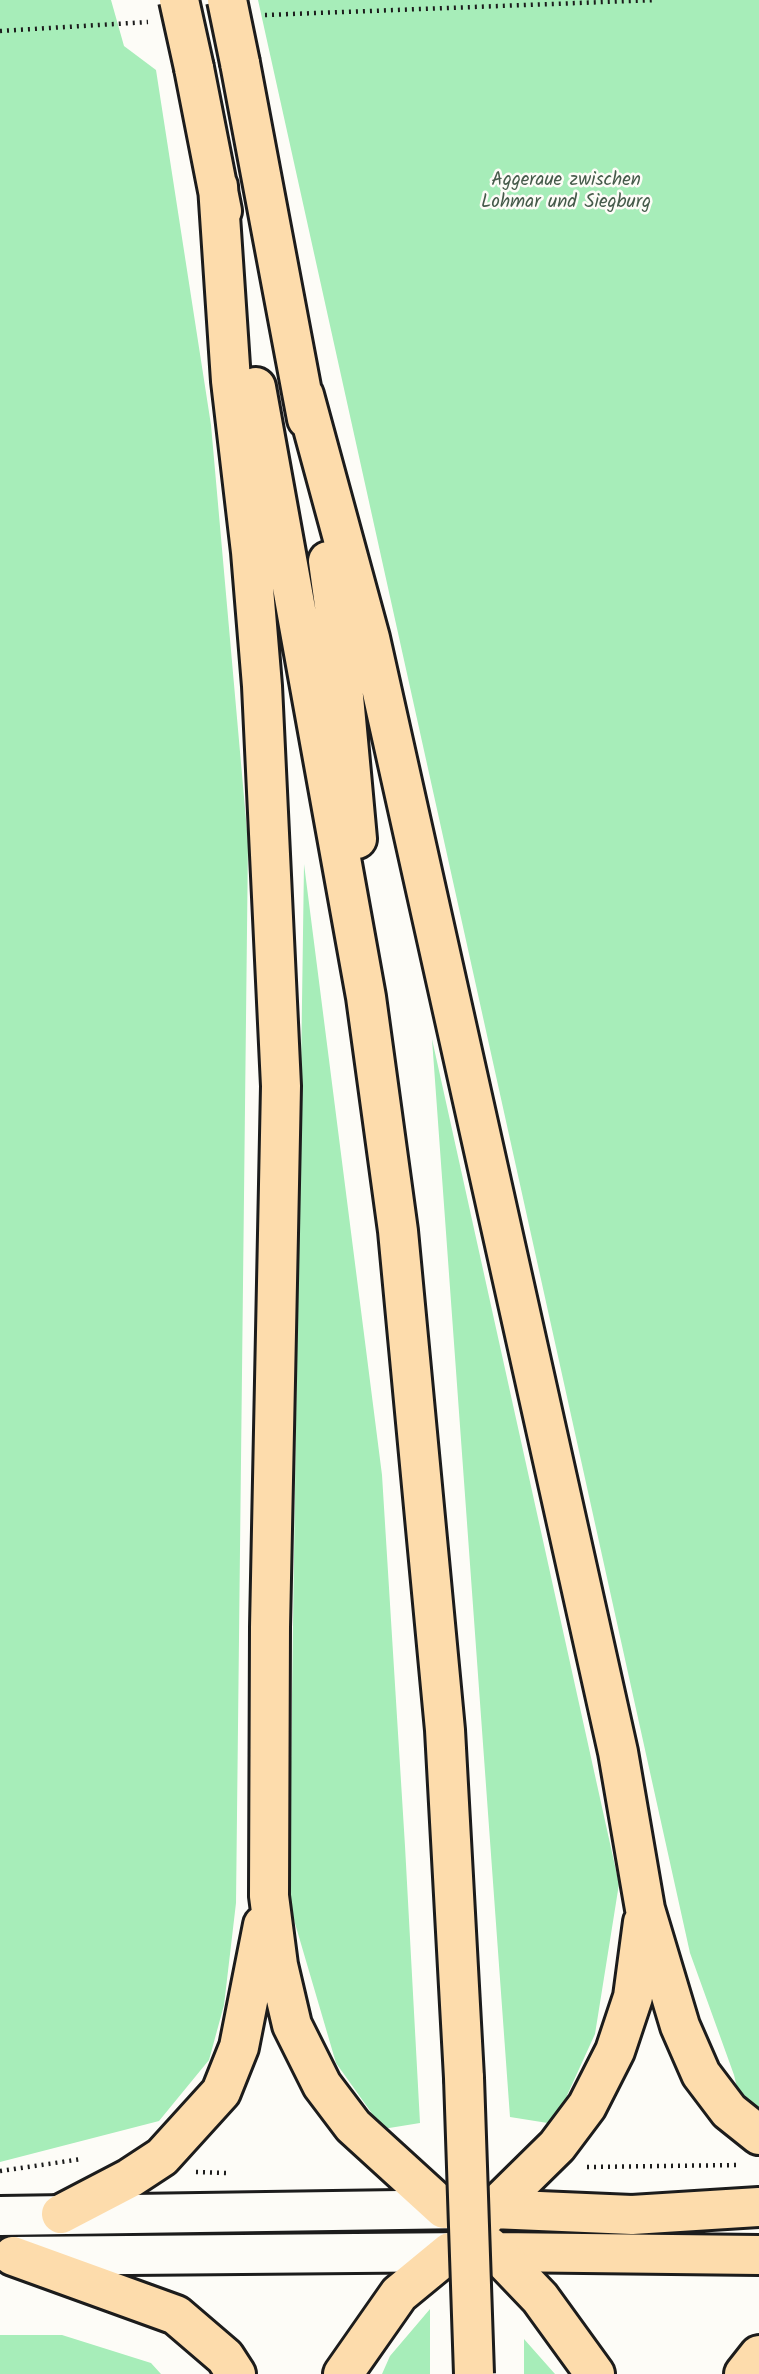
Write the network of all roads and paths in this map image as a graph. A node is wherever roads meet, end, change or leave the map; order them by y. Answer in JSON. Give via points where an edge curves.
{"nodes":[{"id":1,"x":656,"y":0,"type":"edge"},
{"id":2,"x":243,"y":7,"type":"edge"},
{"id":3,"x":164,"y":11,"type":"edge"},
{"id":4,"x":0,"y":32,"type":"edge"},
{"id":5,"x":218,"y":187,"type":"junction"},
{"id":6,"x":304,"y":395,"type":"junction"},
{"id":7,"x":366,"y":997,"type":"junction"},
{"id":8,"x":269,"y":1896,"type":"junction"},
{"id":9,"x":645,"y":1909,"type":"junction"},
{"id":10,"x":759,"y":2135,"type":"edge"},
{"id":11,"x":759,"y":2207,"type":"edge"},
{"id":12,"x":61,"y":2214,"type":"junction"},
{"id":13,"x":0,"y":2216,"type":"edge"},
{"id":14,"x":471,"y":2231,"type":"junction"},
{"id":15,"x":759,"y":2255,"type":"edge"},
{"id":16,"x":7,"y":2256,"type":"edge"},
{"id":17,"x":759,"y":2355,"type":"edge"},
{"id":18,"x":236,"y":2374,"type":"edge"},
{"id":19,"x":343,"y":2374,"type":"edge"},
{"id":20,"x":474,"y":2374,"type":"edge"},
{"id":21,"x":595,"y":2374,"type":"edge"},
{"id":22,"x":744,"y":2374,"type":"edge"}],
"edges":[{"from":1,"to":2,"type":"path"},
{"from":2,"to":6,"type":"main road","bridge":true,"via":[[240,63]]},
{"from":3,"to":4,"type":"path"},
{"from":3,"to":5,"type":"main road","bridge":true,"via":[[194,68]]},
{"from":5,"to":7,"type":"main road"},
{"from":5,"to":8,"type":"main road","via":[[230,381],[262,686],[281,1086]]},
{"from":6,"to":7,"type":"main road","via":[[354,787]]},
{"from":6,"to":9,"type":"main road","via":[[370,638],[618,1752]]},
{"from":7,"to":20,"type":"main road","bridge":true,"via":[[398,1231],[443,1704],[464,2078]]},
{"from":8,"to":12,"type":"main road","via":[[239,2047],[221,2092],[162,2157]]},
{"from":8,"to":14,"type":"main road","via":[[292,2025],[322,2085],[353,2126]]},
{"from":9,"to":10,"type":"main road","via":[[680,2026],[701,2074],[729,2111]]},
{"from":9,"to":14,"type":"main road","via":[[634,1997],[615,2051],[587,2105],[557,2146]]},
{"from":11,"to":14,"type":"main road"},
{"from":12,"to":13,"type":"main road"},
{"from":12,"to":14,"type":"main road"},
{"from":14,"to":15,"type":"main road"},
{"from":14,"to":16,"type":"main road"},
{"from":14,"to":19,"type":"main road","via":[[399,2294]]},
{"from":14,"to":21,"type":"main road","via":[[540,2298]]},
{"from":16,"to":18,"type":"main road","via":[[176,2315],[225,2357]]},
{"from":17,"to":22,"type":"main road"}]}
